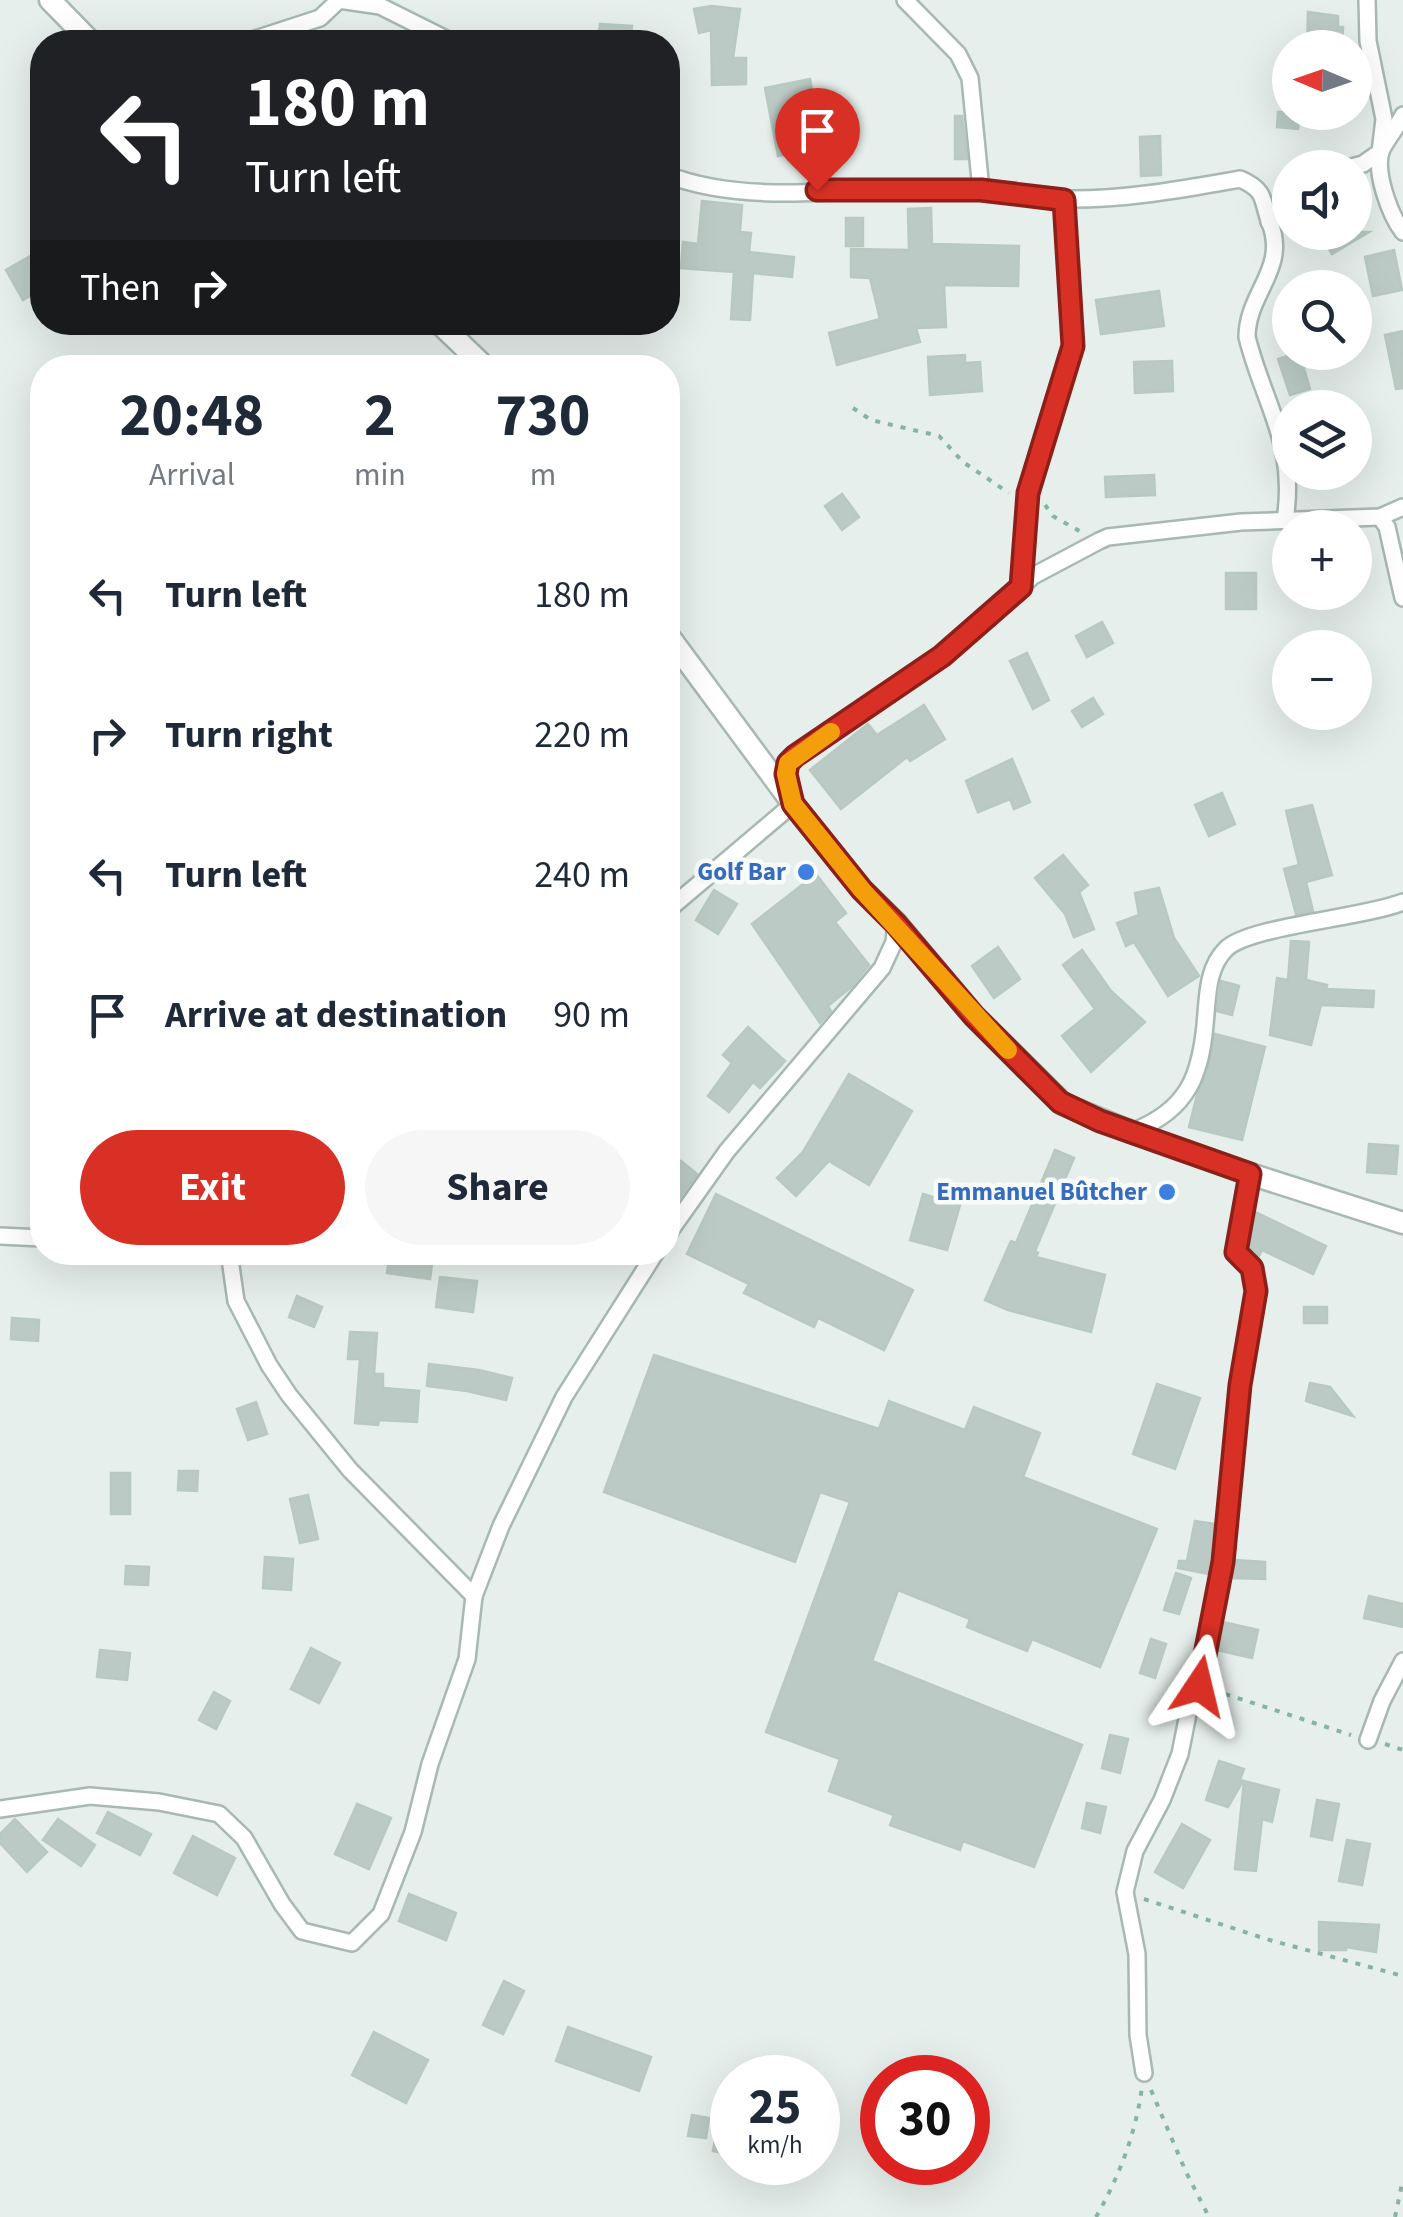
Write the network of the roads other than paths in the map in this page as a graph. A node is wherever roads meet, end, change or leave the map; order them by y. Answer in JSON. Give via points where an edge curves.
{"nodes":[{"id":1,"x":50,"y":0,"type":"edge"},
{"id":2,"x":339,"y":0,"type":"edge"},
{"id":3,"x":905,"y":0,"type":"edge"},
{"id":4,"x":1367,"y":0,"type":"edge"},
{"id":5,"x":79,"y":30,"type":"edge"},
{"id":6,"x":283,"y":30,"type":"edge"},
{"id":7,"x":428,"y":30,"type":"edge"},
{"id":8,"x":1403,"y":115,"type":"edge"},
{"id":9,"x":1380,"y":152,"type":"junction"},
{"id":10,"x":1372,"y":158,"type":"edge"},
{"id":11,"x":680,"y":179,"type":"edge"},
{"id":12,"x":981,"y":190,"type":"junction"},
{"id":13,"x":1064,"y":200,"type":"junction"},
{"id":14,"x":1272,"y":219,"type":"edge"},
{"id":15,"x":1270,"y":222,"type":"junction"},
{"id":16,"x":1403,"y":232,"type":"edge"},
{"id":17,"x":452,"y":335,"type":"edge"},
{"id":18,"x":472,"y":355,"type":"edge"},
{"id":19,"x":1403,"y":507,"type":"edge"},
{"id":20,"x":1286,"y":510,"type":"edge"},
{"id":21,"x":1372,"y":518,"type":"edge"},
{"id":22,"x":1380,"y":518,"type":"junction"},
{"id":23,"x":1272,"y":521,"type":"edge"},
{"id":24,"x":1021,"y":587,"type":"junction"},
{"id":25,"x":1403,"y":598,"type":"edge"},
{"id":26,"x":680,"y":651,"type":"edge"},
{"id":27,"x":793,"y":804,"type":"junction"},
{"id":28,"x":680,"y":900,"type":"edge"},
{"id":29,"x":1403,"y":902,"type":"edge"},
{"id":30,"x":896,"y":924,"type":"junction"},
{"id":31,"x":1130,"y":1132,"type":"junction"},
{"id":32,"x":1250,"y":1174,"type":"junction"},
{"id":33,"x":680,"y":1217,"type":"edge"},
{"id":34,"x":1403,"y":1222,"type":"edge"},
{"id":35,"x":0,"y":1236,"type":"edge"},
{"id":36,"x":30,"y":1237,"type":"edge"},
{"id":37,"x":231,"y":1265,"type":"edge"},
{"id":38,"x":648,"y":1265,"type":"edge"},
{"id":39,"x":474,"y":1596,"type":"junction"},
{"id":40,"x":1403,"y":1661,"type":"edge"},
{"id":41,"x":1368,"y":1740,"type":"road end"},
{"id":42,"x":0,"y":1810,"type":"edge"},
{"id":43,"x":1144,"y":2073,"type":"road end"}],
"edges":[{"from":1,"to":5,"type":"street"},
{"from":2,"to":6,"type":"street","via":[[320,18]]},
{"from":2,"to":7,"type":"street","via":[[380,6]]},
{"from":3,"to":12,"type":"street","via":[[958,54],[970,78]]},
{"from":4,"to":9,"type":"street","via":[[1384,119]]},
{"from":8,"to":9,"type":"street"},
{"from":9,"to":10,"type":"street"},
{"from":9,"to":16,"type":"street","via":[[1391,211]]},
{"from":11,"to":12,"type":"street","via":[[706,188]]},
{"from":12,"to":13,"type":"street"},
{"from":13,"to":15,"type":"street","via":[[1240,179],[1264,198]]},
{"from":13,"to":24,"type":"street","via":[[1073,346],[1027,500]]},
{"from":14,"to":15,"type":"street"},
{"from":15,"to":20,"type":"street","via":[[1277,250],[1247,326],[1285,455]]},
{"from":17,"to":18,"type":"street"},
{"from":19,"to":22,"type":"street"},
{"from":21,"to":22,"type":"street"},
{"from":22,"to":25,"type":"street"},
{"from":23,"to":24,"type":"street","via":[[1108,537]]},
{"from":24,"to":27,"type":"street","via":[[932,664],[795,756],[786,774]]},
{"from":26,"to":27,"type":"street"},
{"from":27,"to":28,"type":"street"},
{"from":27,"to":30,"type":"street"},
{"from":29,"to":31,"type":"street","via":[[1246,937],[1226,949],[1211,973],[1200,1065],[1176,1108]]},
{"from":30,"to":31,"type":"street","via":[[1060,1102]]},
{"from":30,"to":33,"type":"street","via":[[882,968],[726,1151]]},
{"from":31,"to":32,"type":"street"},
{"from":32,"to":34,"type":"street"},
{"from":32,"to":43,"type":"street","via":[[1236,1252],[1252,1268],[1256,1291],[1223,1562],[1180,1754],[1135,1851],[1125,1892],[1137,1954]]},
{"from":35,"to":36,"type":"street"},
{"from":37,"to":39,"type":"street","via":[[236,1302],[289,1395],[328,1446]]},
{"from":38,"to":39,"type":"street","via":[[564,1397]]},
{"from":39,"to":42,"type":"street","via":[[467,1659],[413,1832],[380,1914],[352,1942],[302,1930],[244,1838],[219,1814],[90,1796]]},
{"from":40,"to":41,"type":"street"}]}
